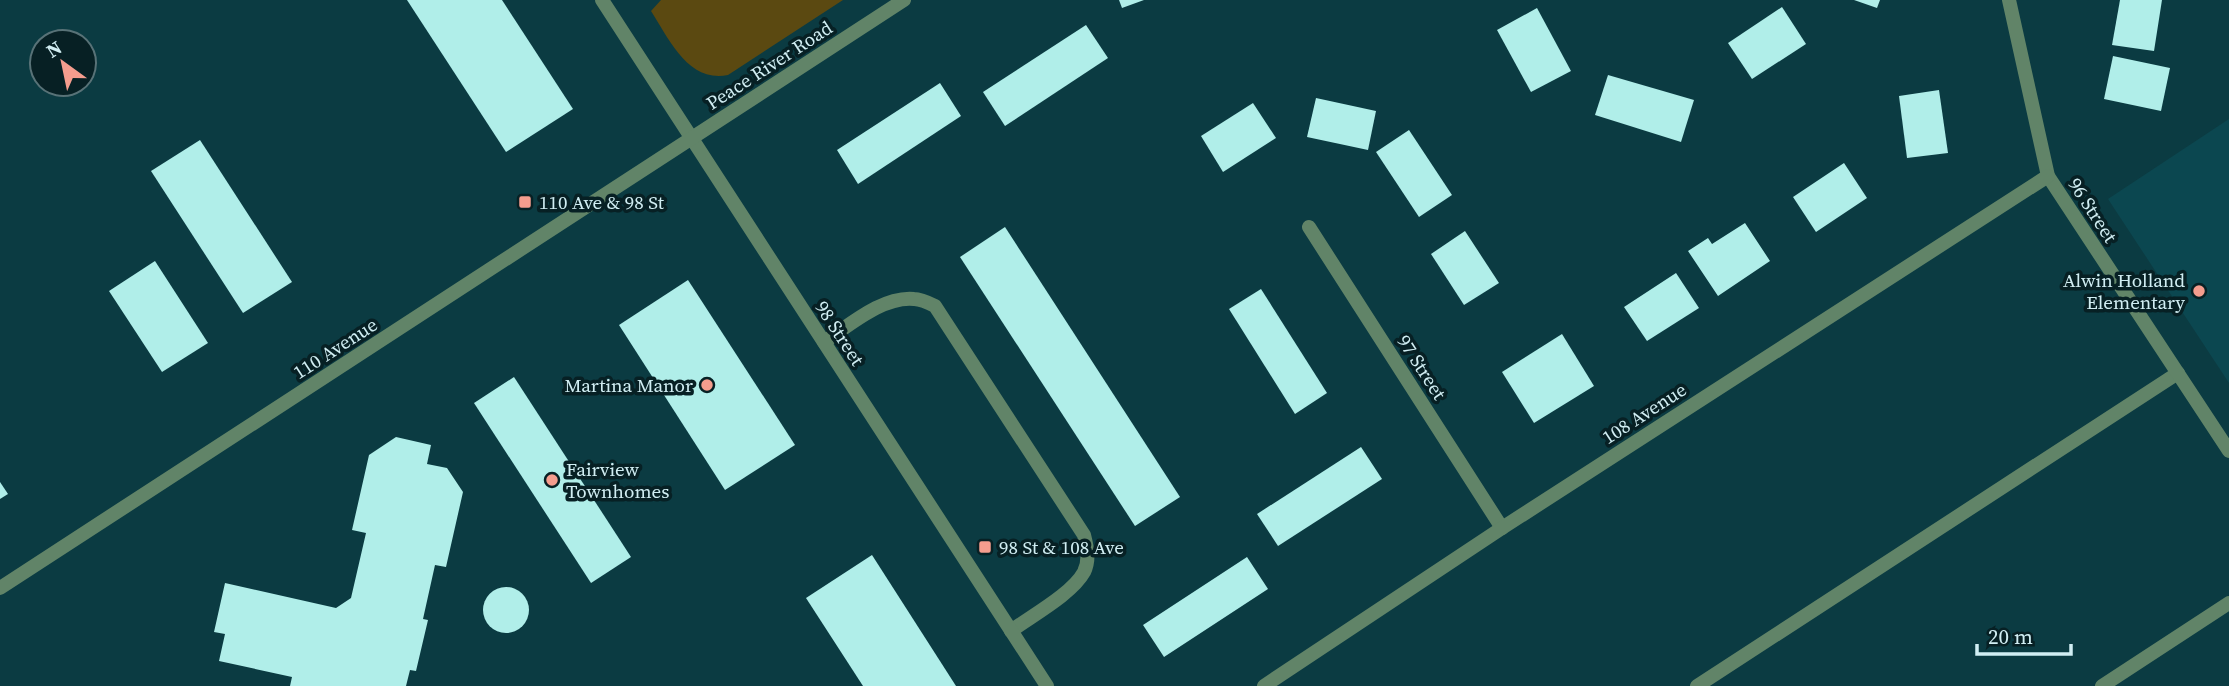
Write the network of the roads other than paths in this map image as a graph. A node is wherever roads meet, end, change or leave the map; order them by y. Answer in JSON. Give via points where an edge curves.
{"nodes":[{"id":1,"x":602,"y":0,"type":"edge"},
{"id":2,"x":904,"y":0,"type":"edge"},
{"id":3,"x":2009,"y":0,"type":"edge"},
{"id":4,"x":691,"y":139,"type":"junction"},
{"id":5,"x":2048,"y":176,"type":"junction"},
{"id":6,"x":1309,"y":227,"type":"dead end"},
{"id":7,"x":824,"y":342,"type":"junction"},
{"id":8,"x":2178,"y":373,"type":"junction"},
{"id":9,"x":2229,"y":451,"type":"edge"},
{"id":10,"x":1502,"y":528,"type":"junction"},
{"id":11,"x":0,"y":588,"type":"edge"},
{"id":12,"x":2229,"y":603,"type":"edge"},
{"id":13,"x":1011,"y":631,"type":"junction"},
{"id":14,"x":1047,"y":686,"type":"edge"},
{"id":15,"x":1264,"y":686,"type":"edge"},
{"id":16,"x":1697,"y":686,"type":"edge"},
{"id":17,"x":2102,"y":686,"type":"edge"}],
"edges":[{"from":1,"to":4,"type":"street","name":"98 Street"},
{"from":2,"to":4,"type":"street","name":"Peace River Road"},
{"from":3,"to":5,"type":"street","name":"96 Street"},
{"from":4,"to":7,"type":"street","name":"98 Street"},
{"from":4,"to":11,"type":"street","name":"110 Avenue"},
{"from":5,"to":8,"type":"street","name":"96 Street"},
{"from":5,"to":10,"type":"street","name":"108 Avenue"},
{"from":6,"to":10,"type":"street","name":"97 Street"},
{"from":7,"to":13,"type":"street","name":"98 Street"},
{"from":7,"to":13,"type":"street","via":[[898,299],[917,299],[935,306],[1084,535],[1088,553],[1084,572]]},
{"from":8,"to":9,"type":"street","name":"96 Street"},
{"from":8,"to":16,"type":"street"},
{"from":10,"to":15,"type":"street","name":"108 Avenue"},
{"from":12,"to":17,"type":"street"},
{"from":13,"to":14,"type":"street","name":"98 Street"}]}
